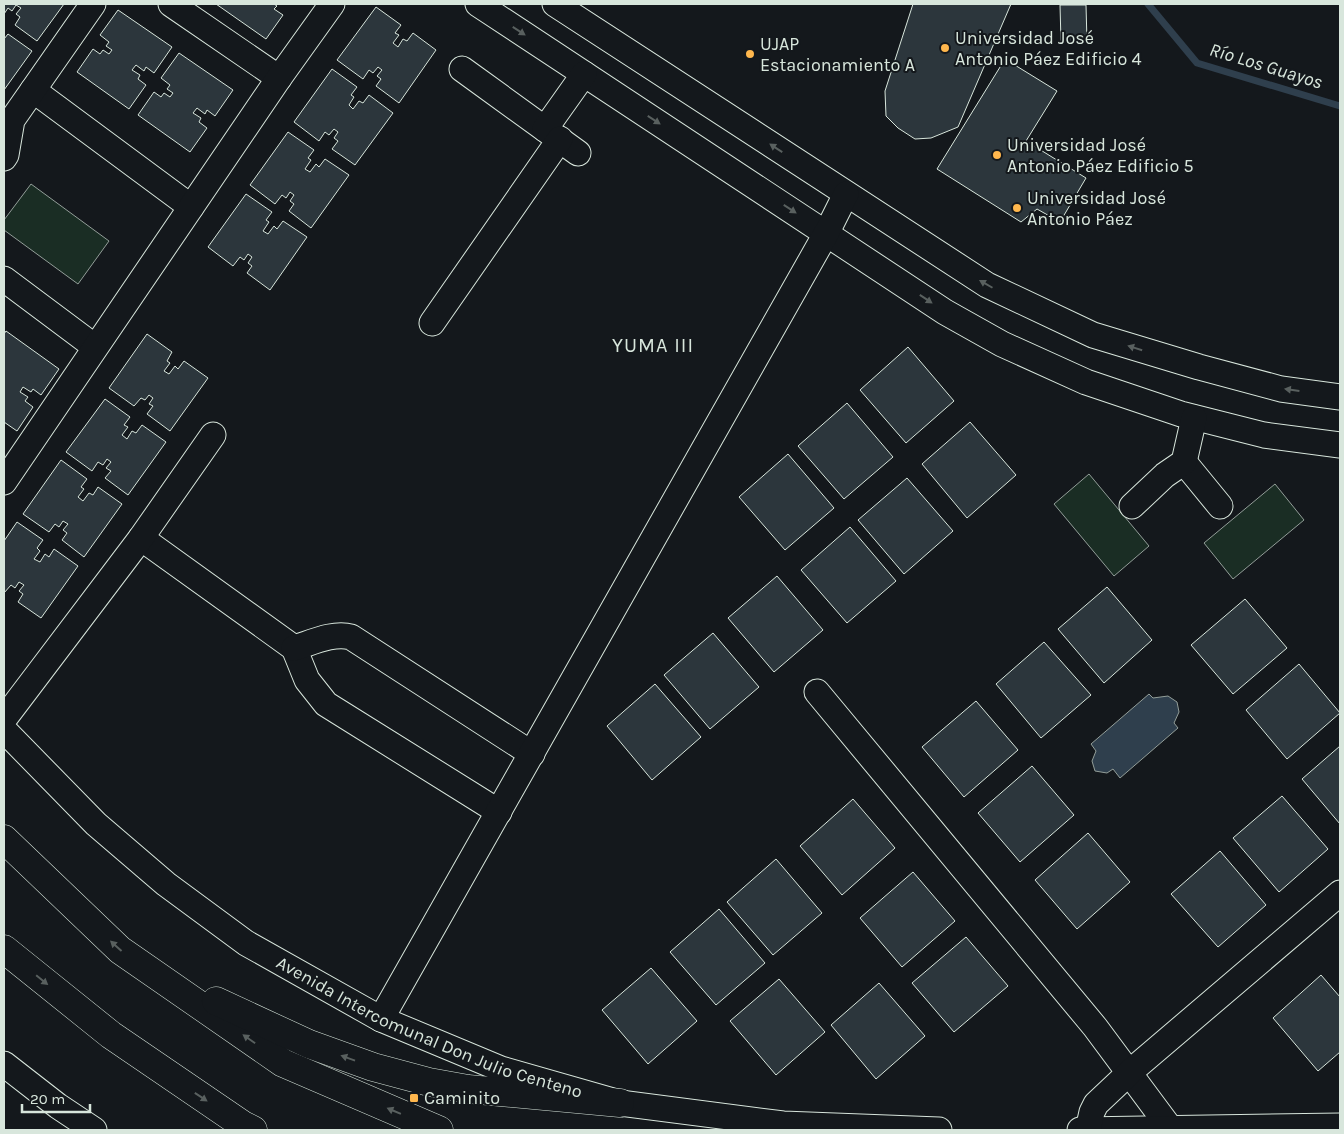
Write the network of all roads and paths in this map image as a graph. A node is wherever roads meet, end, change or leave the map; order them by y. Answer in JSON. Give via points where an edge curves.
{"nodes":[{"id":1,"x":93,"y":4,"type":"edge"},
{"id":2,"x":171,"y":4,"type":"edge"},
{"id":3,"x":332,"y":4,"type":"edge"},
{"id":4,"x":478,"y":4,"type":"edge"},
{"id":5,"x":555,"y":4,"type":"edge"},
{"id":6,"x":462,"y":69,"type":"dead end"},
{"id":7,"x":584,"y":74,"type":"junction"},
{"id":8,"x":279,"y":78,"type":"junction"},
{"id":9,"x":33,"y":90,"type":"junction"},
{"id":10,"x":561,"y":140,"type":"junction"},
{"id":11,"x":5,"y":155,"type":"edge"},
{"id":12,"x":846,"y":194,"type":"junction"},
{"id":13,"x":191,"y":207,"type":"junction"},
{"id":14,"x":826,"y":232,"type":"junction"},
{"id":15,"x":4,"y":279,"type":"edge"},
{"id":16,"x":432,"y":323,"type":"dead end"},
{"id":17,"x":95,"y":347,"type":"junction"},
{"id":18,"x":1340,"y":397,"type":"edge"},
{"id":19,"x":1194,"y":418,"type":"junction"},
{"id":20,"x":213,"y":435,"type":"dead end"},
{"id":21,"x":1340,"y":445,"type":"edge"},
{"id":22,"x":1184,"y":462,"type":"junction"},
{"id":23,"x":8,"y":465,"type":"edge"},
{"id":24,"x":1132,"y":506,"type":"dead end"},
{"id":25,"x":1220,"y":506,"type":"dead end"},
{"id":26,"x":141,"y":538,"type":"junction"},
{"id":27,"x":294,"y":648,"type":"junction"},
{"id":28,"x":817,"y":692,"type":"dead end"},
{"id":29,"x":4,"y":719,"type":"edge"},
{"id":30,"x":4,"y":730,"type":"edge"},
{"id":31,"x":532,"y":754,"type":"junction"},
{"id":32,"x":499,"y":812,"type":"junction"},
{"id":33,"x":4,"y":839,"type":"edge"},
{"id":34,"x":1340,"y":893,"type":"edge"},
{"id":35,"x":4,"y":949,"type":"edge"},
{"id":36,"x":139,"y":962,"type":"junction"},
{"id":37,"x":382,"y":1019,"type":"junction"},
{"id":38,"x":4,"y":1064,"type":"edge"},
{"id":39,"x":1130,"y":1072,"type":"junction"},
{"id":40,"x":620,"y":1103,"type":"junction"},
{"id":41,"x":1340,"y":1126,"type":"edge"},
{"id":42,"x":1170,"y":1128,"type":"junction"},
{"id":43,"x":94,"y":1130,"type":"edge"},
{"id":44,"x":253,"y":1130,"type":"edge"},
{"id":45,"x":439,"y":1130,"type":"edge"},
{"id":46,"x":939,"y":1130,"type":"edge"},
{"id":47,"x":1080,"y":1130,"type":"edge"},
{"id":48,"x":1088,"y":1130,"type":"edge"}],
"edges":[{"from":1,"to":9,"type":"street"},
{"from":2,"to":8,"type":"street"},
{"from":3,"to":8,"type":"street"},
{"from":4,"to":7,"type":"street","one_way":true},
{"from":12,"to":5,"type":"street","one_way":true},
{"from":6,"to":10,"type":"street"},
{"from":7,"to":10,"type":"street"},
{"from":7,"to":14,"type":"street","one_way":true},
{"from":8,"to":13,"type":"street"},
{"from":9,"to":11,"type":"street","via":[[12,120]]},
{"from":9,"to":13,"type":"street"},
{"from":10,"to":16,"type":"street"},
{"from":12,"to":14,"type":"street"},
{"from":18,"to":12,"type":"street","one_way":true,"via":[[1281,389],[1093,335],[987,285]]},
{"from":13,"to":17,"type":"street"},
{"from":14,"to":19,"type":"street","one_way":true,"via":[[945,312],[1002,344],[1086,382]]},
{"from":14,"to":31,"type":"street"},
{"from":15,"to":17,"type":"street"},
{"from":17,"to":23,"type":"street"},
{"from":19,"to":21,"type":"street","via":[[1264,435]]},
{"from":19,"to":22,"type":"street"},
{"from":20,"to":26,"type":"street"},
{"from":22,"to":24,"type":"street"},
{"from":22,"to":25,"type":"street"},
{"from":26,"to":27,"type":"street"},
{"from":26,"to":29,"type":"street"},
{"from":27,"to":31,"type":"street","via":[[342,634],[351,637]]},
{"from":27,"to":32,"type":"street","via":[[307,680],[326,704]]},
{"from":28,"to":39,"type":"street"},
{"from":30,"to":37,"type":"street","name":"Avenida Intercomunal Don Julio Centeno","via":[[96,824],[166,884],[246,943]]},
{"from":31,"to":32,"type":"street"},
{"from":32,"to":37,"type":"street"},
{"from":36,"to":33,"type":"main road","one_way":true,"via":[[120,950]]},
{"from":34,"to":39,"type":"street"},
{"from":35,"to":44,"type":"main road","one_way":true,"via":[[111,1035]]},
{"from":40,"to":36,"type":"main road","one_way":true,"via":[[468,1089],[373,1068],[309,1044]]},
{"from":45,"to":36,"type":"main road","one_way":true,"via":[[283,1063]]},
{"from":37,"to":40,"type":"street","name":"Avenida Intercomunal Don Julio Centeno","via":[[501,1069]]},
{"from":38,"to":43,"type":"street"},
{"from":39,"to":42,"type":"street"},
{"from":39,"to":48,"type":"street","via":[[1096,1104]]},
{"from":40,"to":46,"type":"street","name":"Avenida Intercomunal Don Julio Centeno","via":[[783,1124]]},
{"from":41,"to":42,"type":"street"},
{"from":42,"to":48,"type":"street"},
{"from":47,"to":48,"type":"street"}]}
